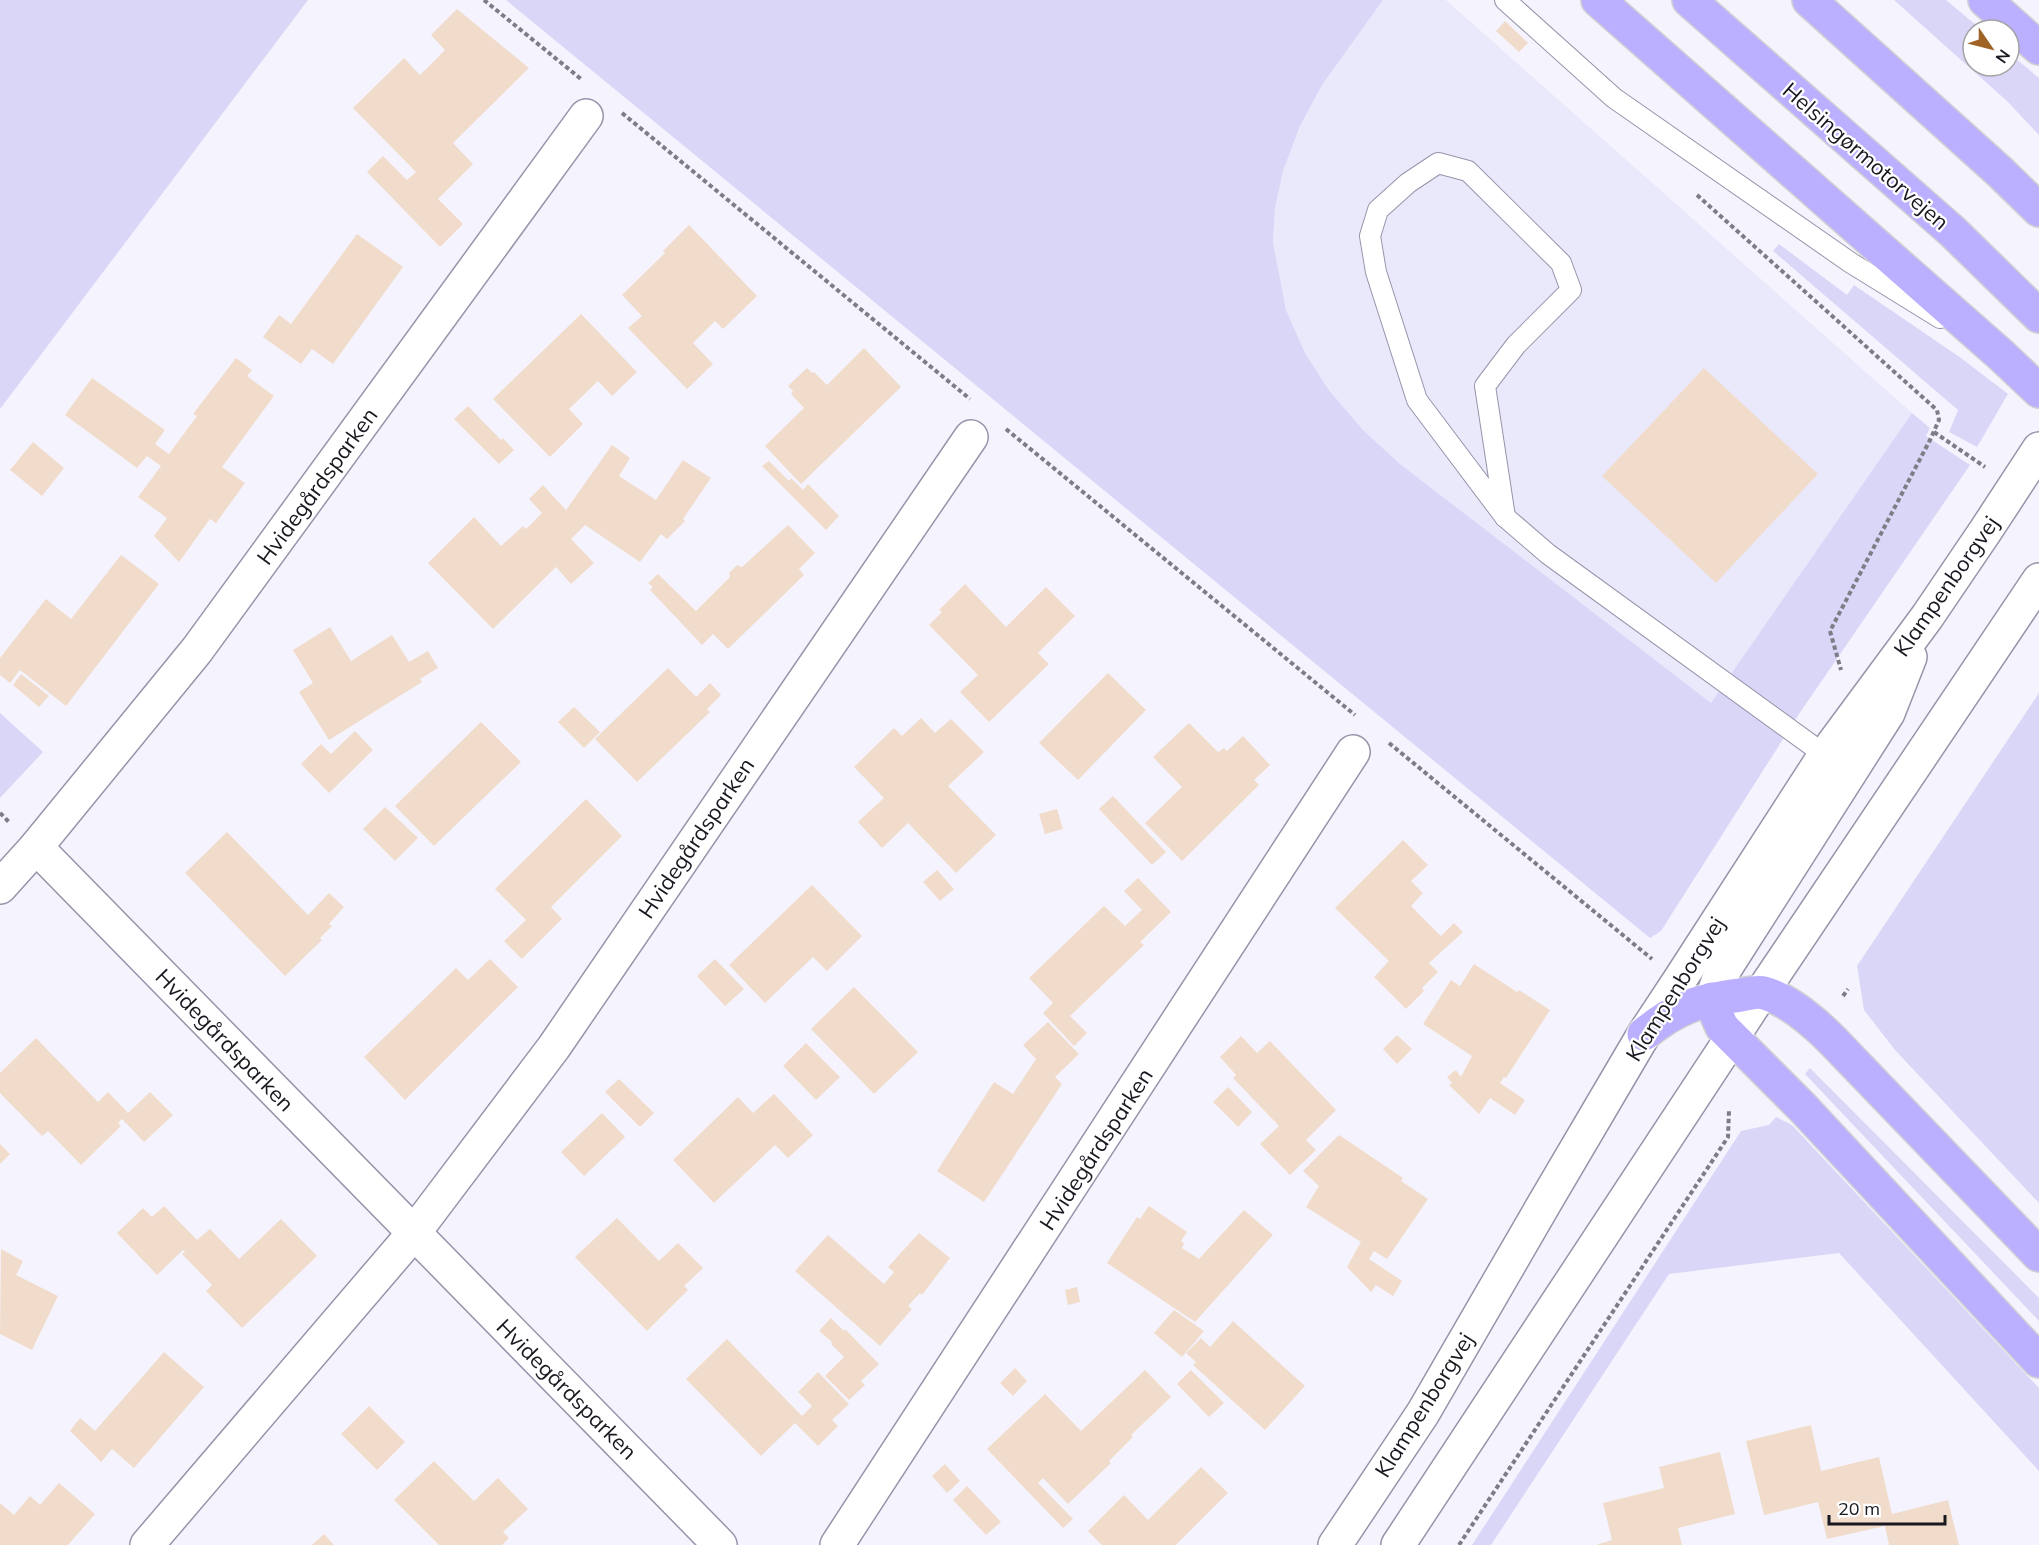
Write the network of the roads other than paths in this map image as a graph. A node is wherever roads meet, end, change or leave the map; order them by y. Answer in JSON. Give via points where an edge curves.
{"nodes":[{"id":1,"x":1505,"y":0,"type":"edge"},
{"id":2,"x":1598,"y":0,"type":"edge"},
{"id":3,"x":1689,"y":0,"type":"edge"},
{"id":4,"x":1809,"y":0,"type":"edge"},
{"id":5,"x":1985,"y":0,"type":"edge"},
{"id":6,"x":2035,"y":43,"type":"edge"},
{"id":7,"x":586,"y":116,"type":"dead end"},
{"id":8,"x":2039,"y":210,"type":"edge"},
{"id":9,"x":2039,"y":316,"type":"edge"},
{"id":10,"x":2001,"y":354,"type":"junction"},
{"id":11,"x":2039,"y":391,"type":"edge"},
{"id":12,"x":984,"y":429,"type":"road end"},
{"id":13,"x":2027,"y":467,"type":"edge"},
{"id":14,"x":1505,"y":517,"type":"junction"},
{"id":15,"x":2039,"y":579,"type":"edge"},
{"id":16,"x":1927,"y":616,"type":"junction"},
{"id":17,"x":1353,"y":752,"type":"dead end"},
{"id":18,"x":1825,"y":755,"type":"junction"},
{"id":19,"x":36,"y":847,"type":"junction"},
{"id":20,"x":0,"y":887,"type":"edge"},
{"id":21,"x":1762,"y":992,"type":"junction"},
{"id":22,"x":1712,"y":999,"type":"junction"},
{"id":23,"x":1644,"y":1034,"type":"junction"},
{"id":24,"x":1733,"y":1038,"type":"junction"},
{"id":25,"x":413,"y":1234,"type":"junction"},
{"id":26,"x":2039,"y":1255,"type":"edge"},
{"id":27,"x":2039,"y":1361,"type":"edge"},
{"id":28,"x":147,"y":1545,"type":"edge"},
{"id":29,"x":720,"y":1545,"type":"edge"},
{"id":30,"x":837,"y":1545,"type":"edge"},
{"id":31,"x":1335,"y":1545,"type":"edge"},
{"id":32,"x":1398,"y":1545,"type":"edge"}],
"edges":[{"from":1,"to":10,"type":"lane","via":[[1623,104],[1851,263]]},
{"from":2,"to":10,"type":"highway"},
{"from":3,"to":9,"type":"highway","name":"Helsingørmotorvejen","via":[[1953,232]]},
{"from":4,"to":8,"type":"highway"},
{"from":5,"to":6,"type":"highway"},
{"from":7,"to":19,"type":"street","name":"Hvidegårdsparken","via":[[197,650]]},
{"from":10,"to":11,"type":"highway"},
{"from":12,"to":25,"type":"street","name":"Hvidegårdsparken","via":[[554,1047]]},
{"from":13,"to":16,"type":"street","name":"Klampenborgvej"},
{"from":14,"to":14,"type":"lane","via":[[1485,386],[1516,345],[1571,290],[1561,263],[1468,171],[1438,163],[1378,210],[1370,236],[1376,272],[1417,400]]},
{"from":14,"to":18,"type":"lane","via":[[1548,554]]},
{"from":15,"to":21,"type":"street"},
{"from":16,"to":18,"type":"street","name":"Klampenborgvej"},
{"from":16,"to":22,"type":"street","via":[[1888,713],[1726,967]]},
{"from":17,"to":30,"type":"street","name":"Hvidegårdsparken"},
{"from":18,"to":23,"type":"street","name":"Klampenborgvej"},
{"from":19,"to":20,"type":"street","name":"Hvidegårdsparken"},
{"from":19,"to":25,"type":"street","name":"Hvidegårdsparken"},
{"from":21,"to":22,"type":"highway"},
{"from":21,"to":24,"type":"street"},
{"from":21,"to":26,"type":"highway","via":[[1791,1006],[1822,1030]]},
{"from":22,"to":23,"type":"highway","via":[[1679,1009]]},
{"from":22,"to":24,"type":"highway","via":[[1722,1028]]},
{"from":23,"to":31,"type":"street","name":"Klampenborgvej","via":[[1423,1413]]},
{"from":24,"to":27,"type":"highway"},
{"from":24,"to":32,"type":"street"},
{"from":25,"to":28,"type":"street","name":"Hvidegårdsparken"},
{"from":25,"to":29,"type":"street","name":"Hvidegårdsparken"}]}
